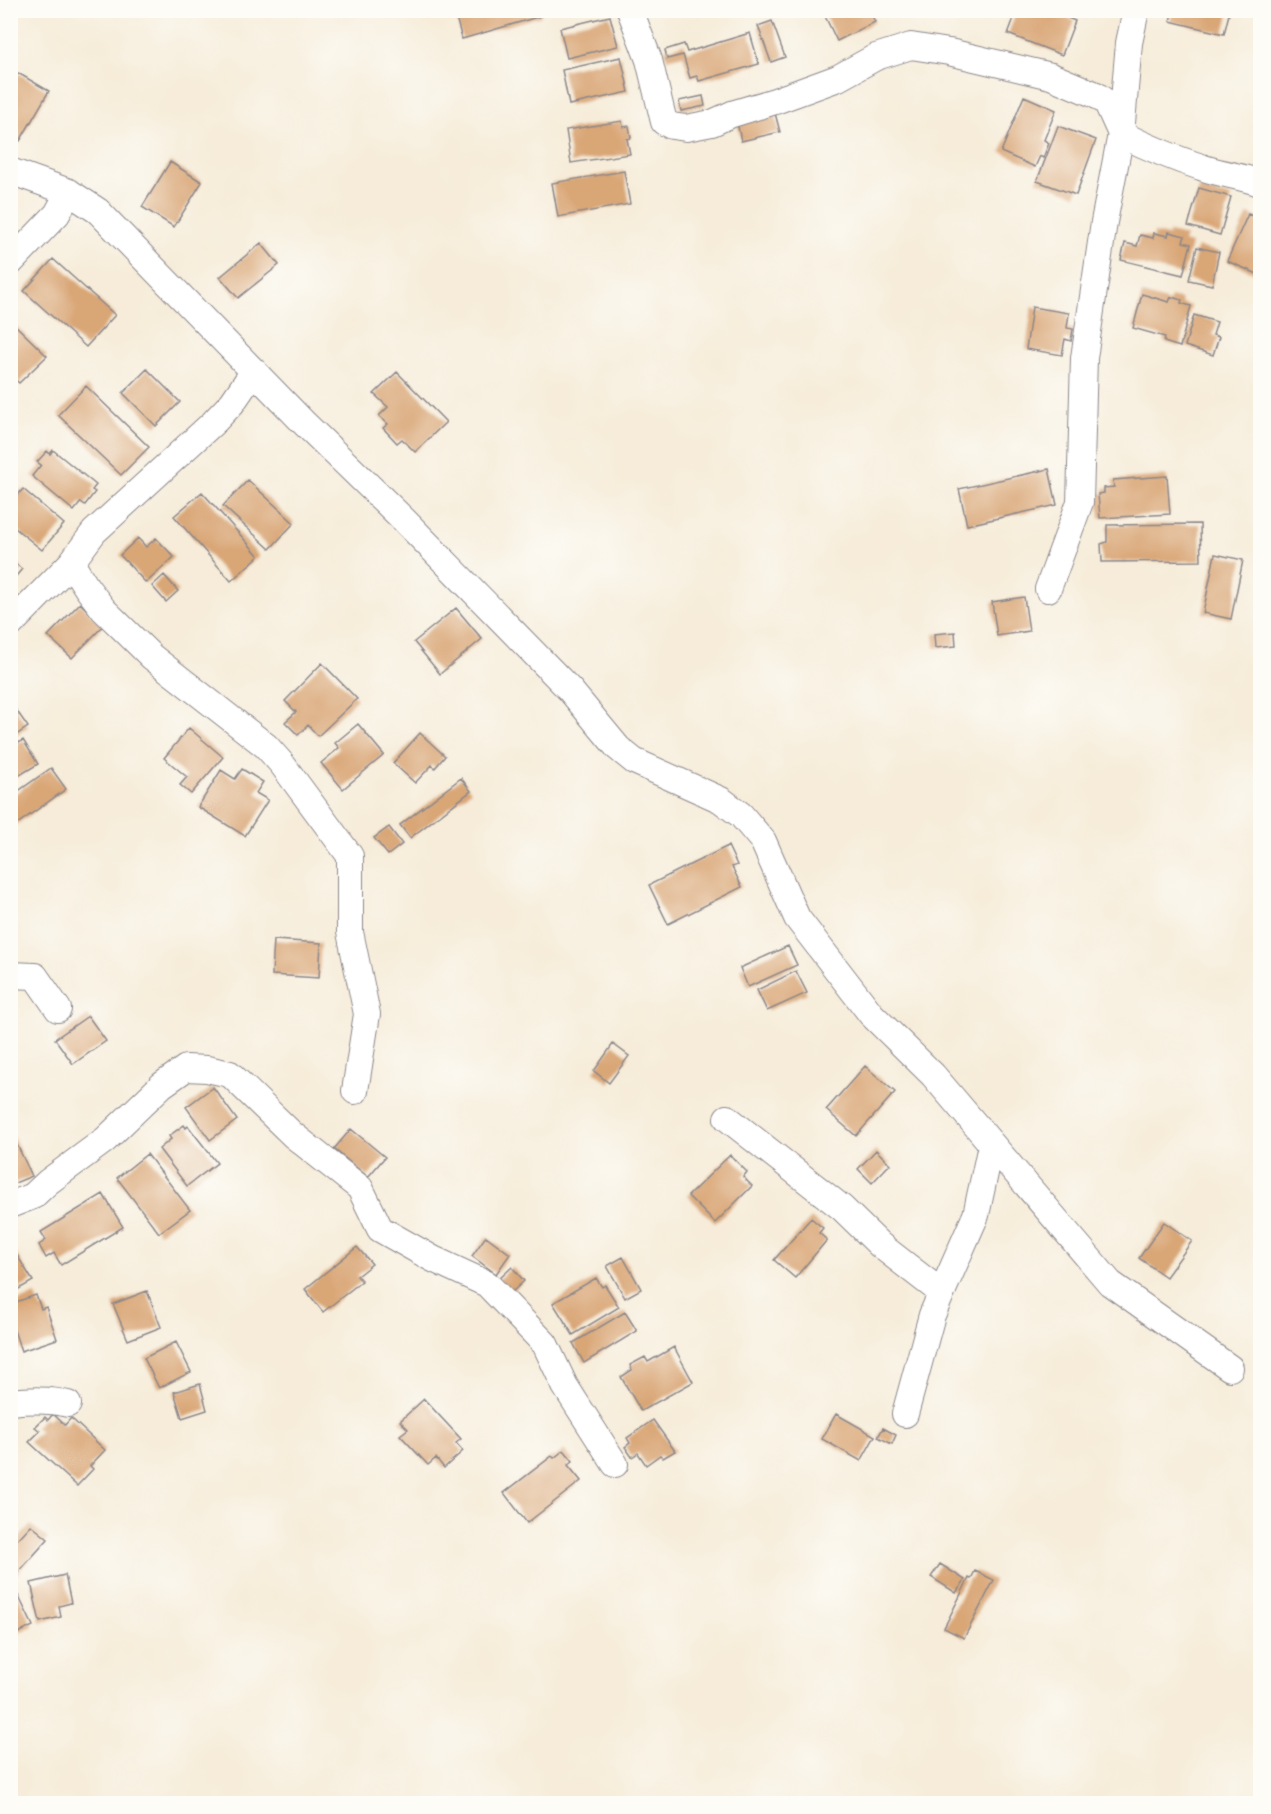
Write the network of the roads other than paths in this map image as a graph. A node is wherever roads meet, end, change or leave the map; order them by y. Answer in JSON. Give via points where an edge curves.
{"nodes":[{"id":1,"x":630,"y":10,"type":"edge"},
{"id":2,"x":1136,"y":10,"type":"edge"},
{"id":3,"x":1121,"y":134,"type":"junction"},
{"id":4,"x":10,"y":171,"type":"edge"},
{"id":5,"x":1260,"y":183,"type":"edge"},
{"id":6,"x":69,"y":192,"type":"junction"},
{"id":7,"x":10,"y":263,"type":"edge"},
{"id":8,"x":254,"y":371,"type":"junction"},
{"id":9,"x":71,"y":563,"type":"junction"},
{"id":10,"x":1048,"y":589,"type":"dead end"},
{"id":11,"x":10,"y":625,"type":"edge"},
{"id":12,"x":10,"y":975,"type":"edge"},
{"id":13,"x":58,"y":1010,"type":"dead end"},
{"id":14,"x":355,"y":1090,"type":"dead end"},
{"id":15,"x":727,"y":1118,"type":"dead end"},
{"id":16,"x":992,"y":1145,"type":"junction"},
{"id":17,"x":10,"y":1205,"type":"edge"},
{"id":18,"x":942,"y":1293,"type":"junction"},
{"id":19,"x":1230,"y":1368,"type":"dead end"},
{"id":20,"x":10,"y":1402,"type":"edge"},
{"id":21,"x":68,"y":1404,"type":"dead end"},
{"id":22,"x":905,"y":1414,"type":"dead end"},
{"id":23,"x":615,"y":1464,"type":"dead end"}],
"edges":[{"from":1,"to":3,"type":"street","via":[[649,60],[664,122],[672,126],[686,128],[712,123],[838,78],[876,57],[911,46],[1052,76],[1107,103]]},
{"from":2,"to":3,"type":"street"},
{"from":3,"to":5,"type":"street","via":[[1161,153]]},
{"from":3,"to":10,"type":"street","via":[[1084,358],[1080,502]]},
{"from":4,"to":6,"type":"street"},
{"from":6,"to":7,"type":"street","via":[[57,214]]},
{"from":6,"to":8,"type":"street","via":[[99,211]]},
{"from":8,"to":9,"type":"street","via":[[214,422],[94,532]]},
{"from":8,"to":16,"type":"street","via":[[570,690],[618,748],[634,761],[722,800],[747,821],[763,842],[797,918],[871,1014],[933,1075]]},
{"from":9,"to":11,"type":"street"},
{"from":9,"to":14,"type":"street","via":[[104,610],[152,657],[266,746],[350,856],[350,932],[367,1014]]},
{"from":12,"to":13,"type":"street","via":[[35,976]]},
{"from":15,"to":18,"type":"street"},
{"from":16,"to":18,"type":"street","via":[[976,1215]]},
{"from":16,"to":19,"type":"street","via":[[1110,1283]]},
{"from":17,"to":23,"type":"street","via":[[33,1196],[105,1140],[162,1085],[186,1068],[230,1074],[293,1135],[360,1188],[380,1229],[487,1284],[545,1344],[565,1386]]},
{"from":18,"to":22,"type":"street","via":[[932,1315]]},
{"from":20,"to":21,"type":"street","via":[[47,1400]]}]}
